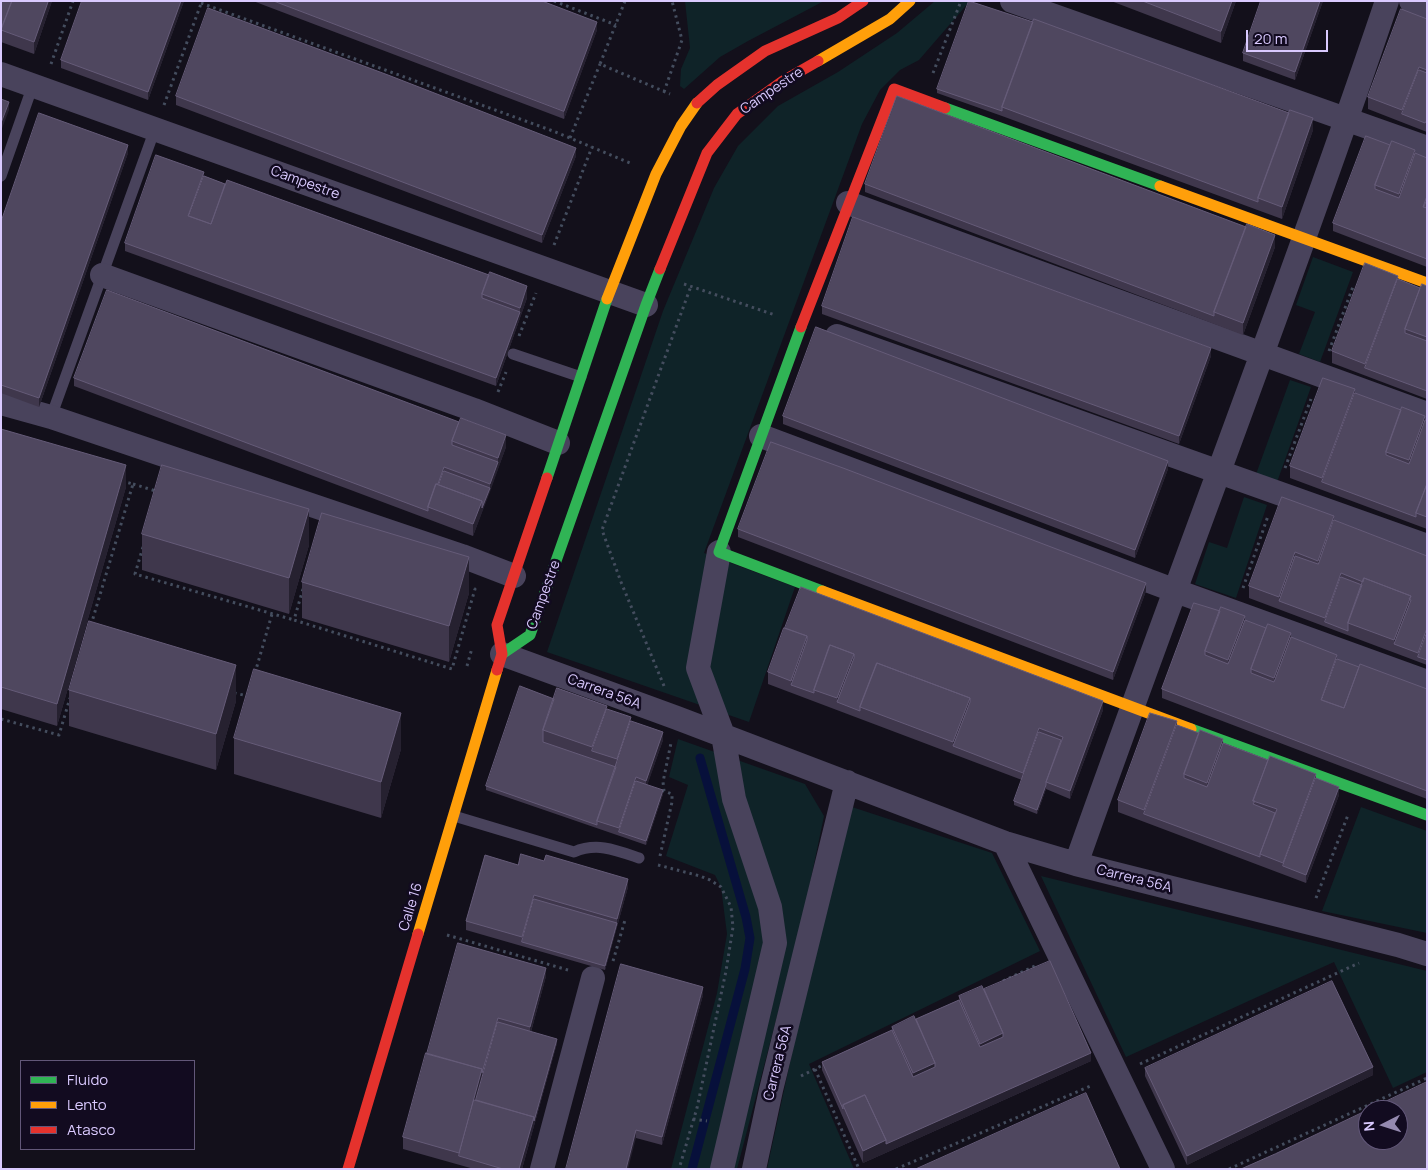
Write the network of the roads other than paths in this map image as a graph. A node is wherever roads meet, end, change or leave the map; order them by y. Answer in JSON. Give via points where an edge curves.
{"nodes":[{"id":1,"x":863,"y":1,"type":"edge"},
{"id":2,"x":910,"y":1,"type":"edge"},
{"id":3,"x":1012,"y":1,"type":"edge"},
{"id":4,"x":1387,"y":1,"type":"edge"},
{"id":5,"x":1411,"y":1,"type":"edge"},
{"id":6,"x":1427,"y":7,"type":"edge"},
{"id":7,"x":1,"y":74,"type":"edge"},
{"id":8,"x":38,"y":87,"type":"junction"},
{"id":9,"x":1347,"y":120,"type":"junction"},
{"id":10,"x":155,"y":129,"type":"junction"},
{"id":11,"x":1427,"y":148,"type":"edge"},
{"id":12,"x":1,"y":176,"type":"edge"},
{"id":13,"x":848,"y":203,"type":"junction"},
{"id":14,"x":1304,"y":239,"type":"junction"},
{"id":15,"x":102,"y":275,"type":"junction"},
{"id":16,"x":1427,"y":283,"type":"edge"},
{"id":17,"x":609,"y":292,"type":"junction"},
{"id":18,"x":646,"y":305,"type":"junction"},
{"id":19,"x":802,"y":323,"type":"junction"},
{"id":20,"x":513,"y":354,"type":"dead end"},
{"id":21,"x":1263,"y":354,"type":"junction"},
{"id":22,"x":581,"y":377,"type":"junction"},
{"id":23,"x":1,"y":403,"type":"edge"},
{"id":24,"x":1427,"y":414,"type":"edge"},
{"id":25,"x":51,"y":417,"type":"junction"},
{"id":26,"x":761,"y":436,"type":"junction"},
{"id":27,"x":558,"y":443,"type":"junction"},
{"id":28,"x":1218,"y":472,"type":"junction"},
{"id":29,"x":1427,"y":546,"type":"edge"},
{"id":30,"x":719,"y":552,"type":"junction"},
{"id":31,"x":514,"y":576,"type":"junction"},
{"id":32,"x":1176,"y":591,"type":"junction"},
{"id":33,"x":502,"y":654,"type":"junction"},
{"id":34,"x":1427,"y":682,"type":"edge"},
{"id":35,"x":1131,"y":707,"type":"junction"},
{"id":36,"x":723,"y":735,"type":"junction"},
{"id":37,"x":847,"y":782,"type":"junction"},
{"id":38,"x":1427,"y":814,"type":"edge"},
{"id":39,"x":454,"y":816,"type":"junction"},
{"id":40,"x":1005,"y":842,"type":"junction"},
{"id":41,"x":639,"y":858,"type":"road end"},
{"id":42,"x":1076,"y":864,"type":"junction"},
{"id":43,"x":1427,"y":954,"type":"edge"},
{"id":44,"x":593,"y":978,"type":"road end"},
{"id":45,"x":348,"y":1169,"type":"edge"},
{"id":46,"x":542,"y":1169,"type":"edge"},
{"id":47,"x":722,"y":1169,"type":"edge"},
{"id":48,"x":754,"y":1169,"type":"edge"},
{"id":49,"x":1163,"y":1169,"type":"edge"}],
"edges":[{"from":1,"to":17,"type":"street","via":[[717,85],[695,105],[656,174]]},
{"from":2,"to":18,"type":"street","name":"Campestre","via":[[871,31],[781,77],[737,114],[707,153]]},
{"from":3,"to":9,"type":"street"},
{"from":4,"to":9,"type":"street"},
{"from":5,"to":6,"type":"street"},
{"from":7,"to":8,"type":"street","name":"Campestre"},
{"from":8,"to":10,"type":"street","name":"Campestre"},
{"from":8,"to":12,"type":"lane"},
{"from":9,"to":11,"type":"street"},
{"from":9,"to":14,"type":"street"},
{"from":10,"to":15,"type":"lane"},
{"from":10,"to":17,"type":"street","name":"Campestre"},
{"from":13,"to":14,"type":"street","via":[[894,89]]},
{"from":13,"to":19,"type":"street"},
{"from":13,"to":21,"type":"street"},
{"from":14,"to":16,"type":"street"},
{"from":14,"to":21,"type":"street"},
{"from":15,"to":25,"type":"lane"},
{"from":15,"to":27,"type":"street"},
{"from":17,"to":18,"type":"street","name":"Campestre"},
{"from":17,"to":22,"type":"street"},
{"from":18,"to":33,"type":"street","name":"Campestre","via":[[530,635]]},
{"from":19,"to":26,"type":"street"},
{"from":19,"to":28,"type":"street"},
{"from":20,"to":22,"type":"lane"},
{"from":21,"to":24,"type":"street"},
{"from":21,"to":28,"type":"street"},
{"from":22,"to":27,"type":"street"},
{"from":23,"to":25,"type":"street"},
{"from":25,"to":31,"type":"street"},
{"from":26,"to":30,"type":"street"},
{"from":26,"to":32,"type":"street"},
{"from":27,"to":31,"type":"street"},
{"from":28,"to":29,"type":"street"},
{"from":28,"to":32,"type":"street"},
{"from":30,"to":35,"type":"street"},
{"from":30,"to":36,"type":"street","via":[[698,668]]},
{"from":31,"to":33,"type":"street","via":[[497,625]]},
{"from":32,"to":34,"type":"street"},
{"from":32,"to":35,"type":"street"},
{"from":33,"to":36,"type":"street","name":"Carrera 56A"},
{"from":33,"to":39,"type":"street","name":"Calle 16"},
{"from":35,"to":38,"type":"street"},
{"from":35,"to":42,"type":"street"},
{"from":36,"to":37,"type":"street","name":"Carrera 56A"},
{"from":36,"to":47,"type":"street","via":[[734,799],[770,907],[775,944]]},
{"from":37,"to":40,"type":"street","name":"Carrera 56A"},
{"from":37,"to":48,"type":"street","name":"Carrera 56A"},
{"from":39,"to":41,"type":"lane","via":[[574,852],[586,847],[600,848]]},
{"from":39,"to":45,"type":"street","name":"Calle 16"},
{"from":40,"to":42,"type":"street","name":"Carrera 56A"},
{"from":40,"to":49,"type":"street"},
{"from":42,"to":43,"type":"street","name":"Carrera 56A"},
{"from":44,"to":46,"type":"street"}]}
